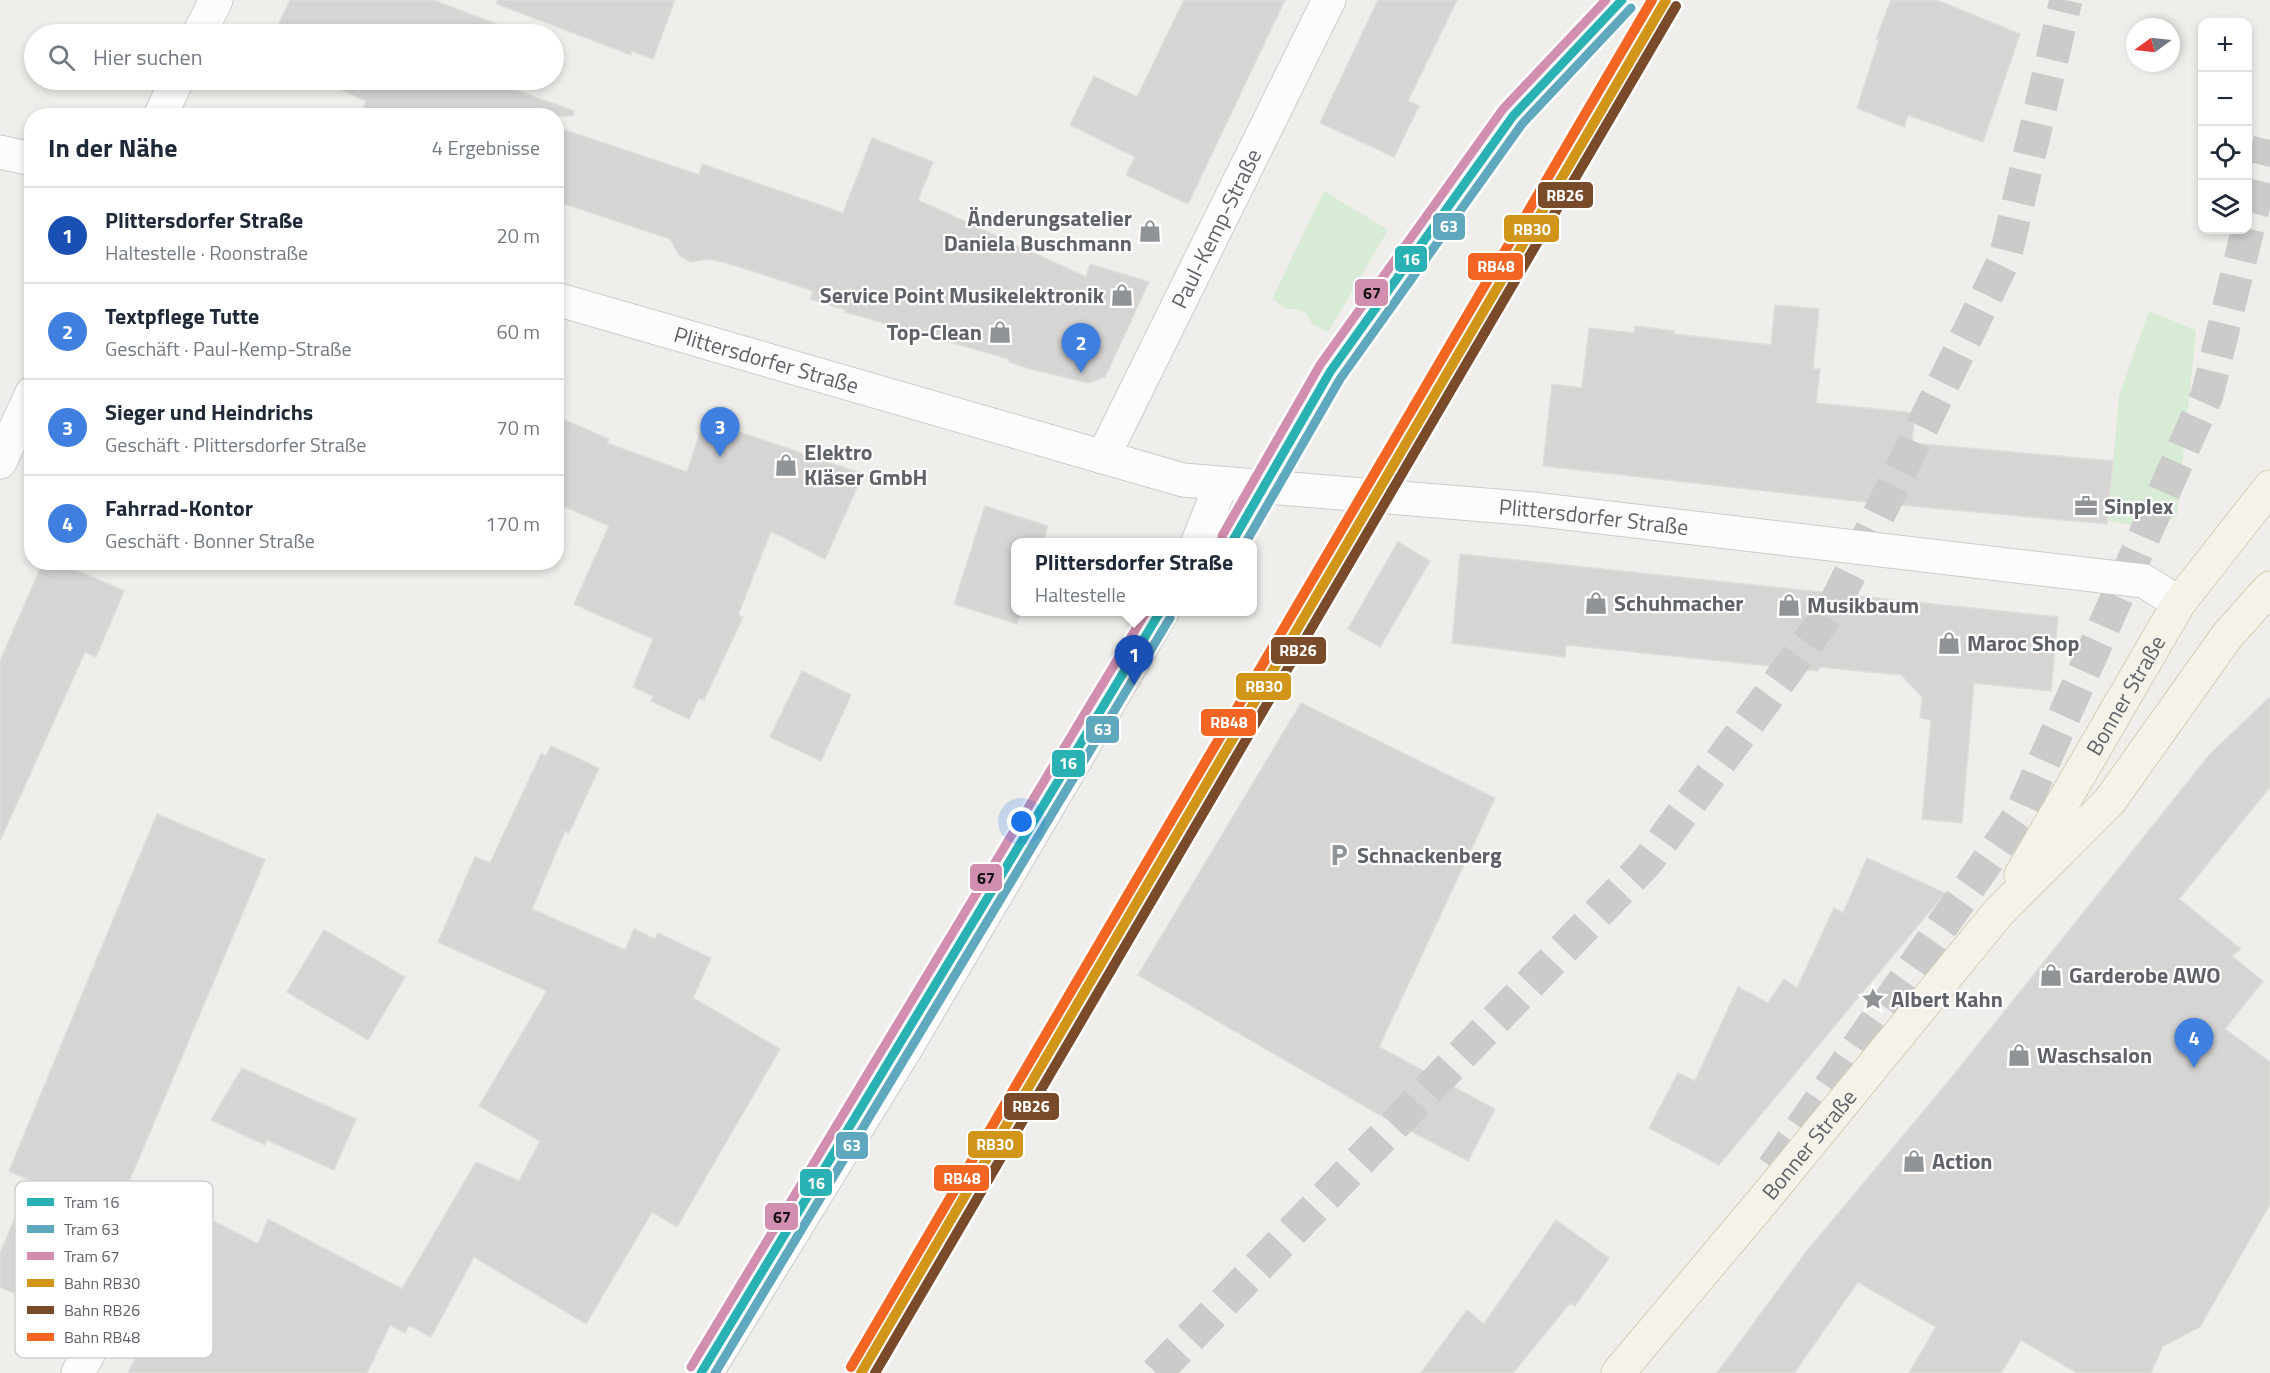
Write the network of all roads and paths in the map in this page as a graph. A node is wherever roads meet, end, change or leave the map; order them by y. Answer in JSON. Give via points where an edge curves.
{"nodes":[{"id":1,"x":216,"y":0,"type":"edge"},
{"id":2,"x":1329,"y":0,"type":"edge"},
{"id":3,"x":204,"y":24,"type":"edge"},
{"id":4,"x":172,"y":90,"type":"edge"},
{"id":5,"x":164,"y":108,"type":"edge"},
{"id":6,"x":0,"y":152,"type":"edge"},
{"id":7,"x":24,"y":157,"type":"edge"},
{"id":8,"x":564,"y":301,"type":"edge"},
{"id":9,"x":24,"y":410,"type":"edge"},
{"id":10,"x":1103,"y":457,"type":"junction"},
{"id":11,"x":0,"y":462,"type":"edge"},
{"id":12,"x":1221,"y":484,"type":"junction"},
{"id":13,"x":2270,"y":487,"type":"edge"},
{"id":14,"x":1200,"y":538,"type":"edge"},
{"id":15,"x":2270,"y":588,"type":"edge"},
{"id":16,"x":2179,"y":603,"type":"junction"},
{"id":17,"x":1160,"y":616,"type":"edge"},
{"id":18,"x":1998,"y":912,"type":"junction"},
{"id":19,"x":86,"y":1358,"type":"edge"},
{"id":20,"x":78,"y":1373,"type":"edge"},
{"id":21,"x":706,"y":1373,"type":"edge"},
{"id":22,"x":1618,"y":1373,"type":"edge"}],
"edges":[{"from":1,"to":3,"type":"street"},
{"from":2,"to":10,"type":"street","name":"Paul-Kemp-Straße"},
{"from":4,"to":5,"type":"street"},
{"from":6,"to":7,"type":"street"},
{"from":8,"to":10,"type":"street","name":"Plittersdorfer Straße"},
{"from":9,"to":11,"type":"street"},
{"from":10,"to":12,"type":"street","name":"Plittersdorfer Straße","via":[[1183,480]]},
{"from":12,"to":14,"type":"street"},
{"from":12,"to":16,"type":"street","name":"Plittersdorfer Straße","via":[[1533,509],[2144,581]]},
{"from":13,"to":16,"type":"main road","name":"Bonner Straße"},
{"from":15,"to":18,"type":"main road","name":"Bonner Straße","via":[[2227,636],[2109,802]]},
{"from":16,"to":18,"type":"main road","name":"Bonner Straße"},
{"from":17,"to":21,"type":"street","via":[[906,1048]]},
{"from":18,"to":22,"type":"main road","name":"Bonner Straße"},
{"from":19,"to":20,"type":"street"}]}
